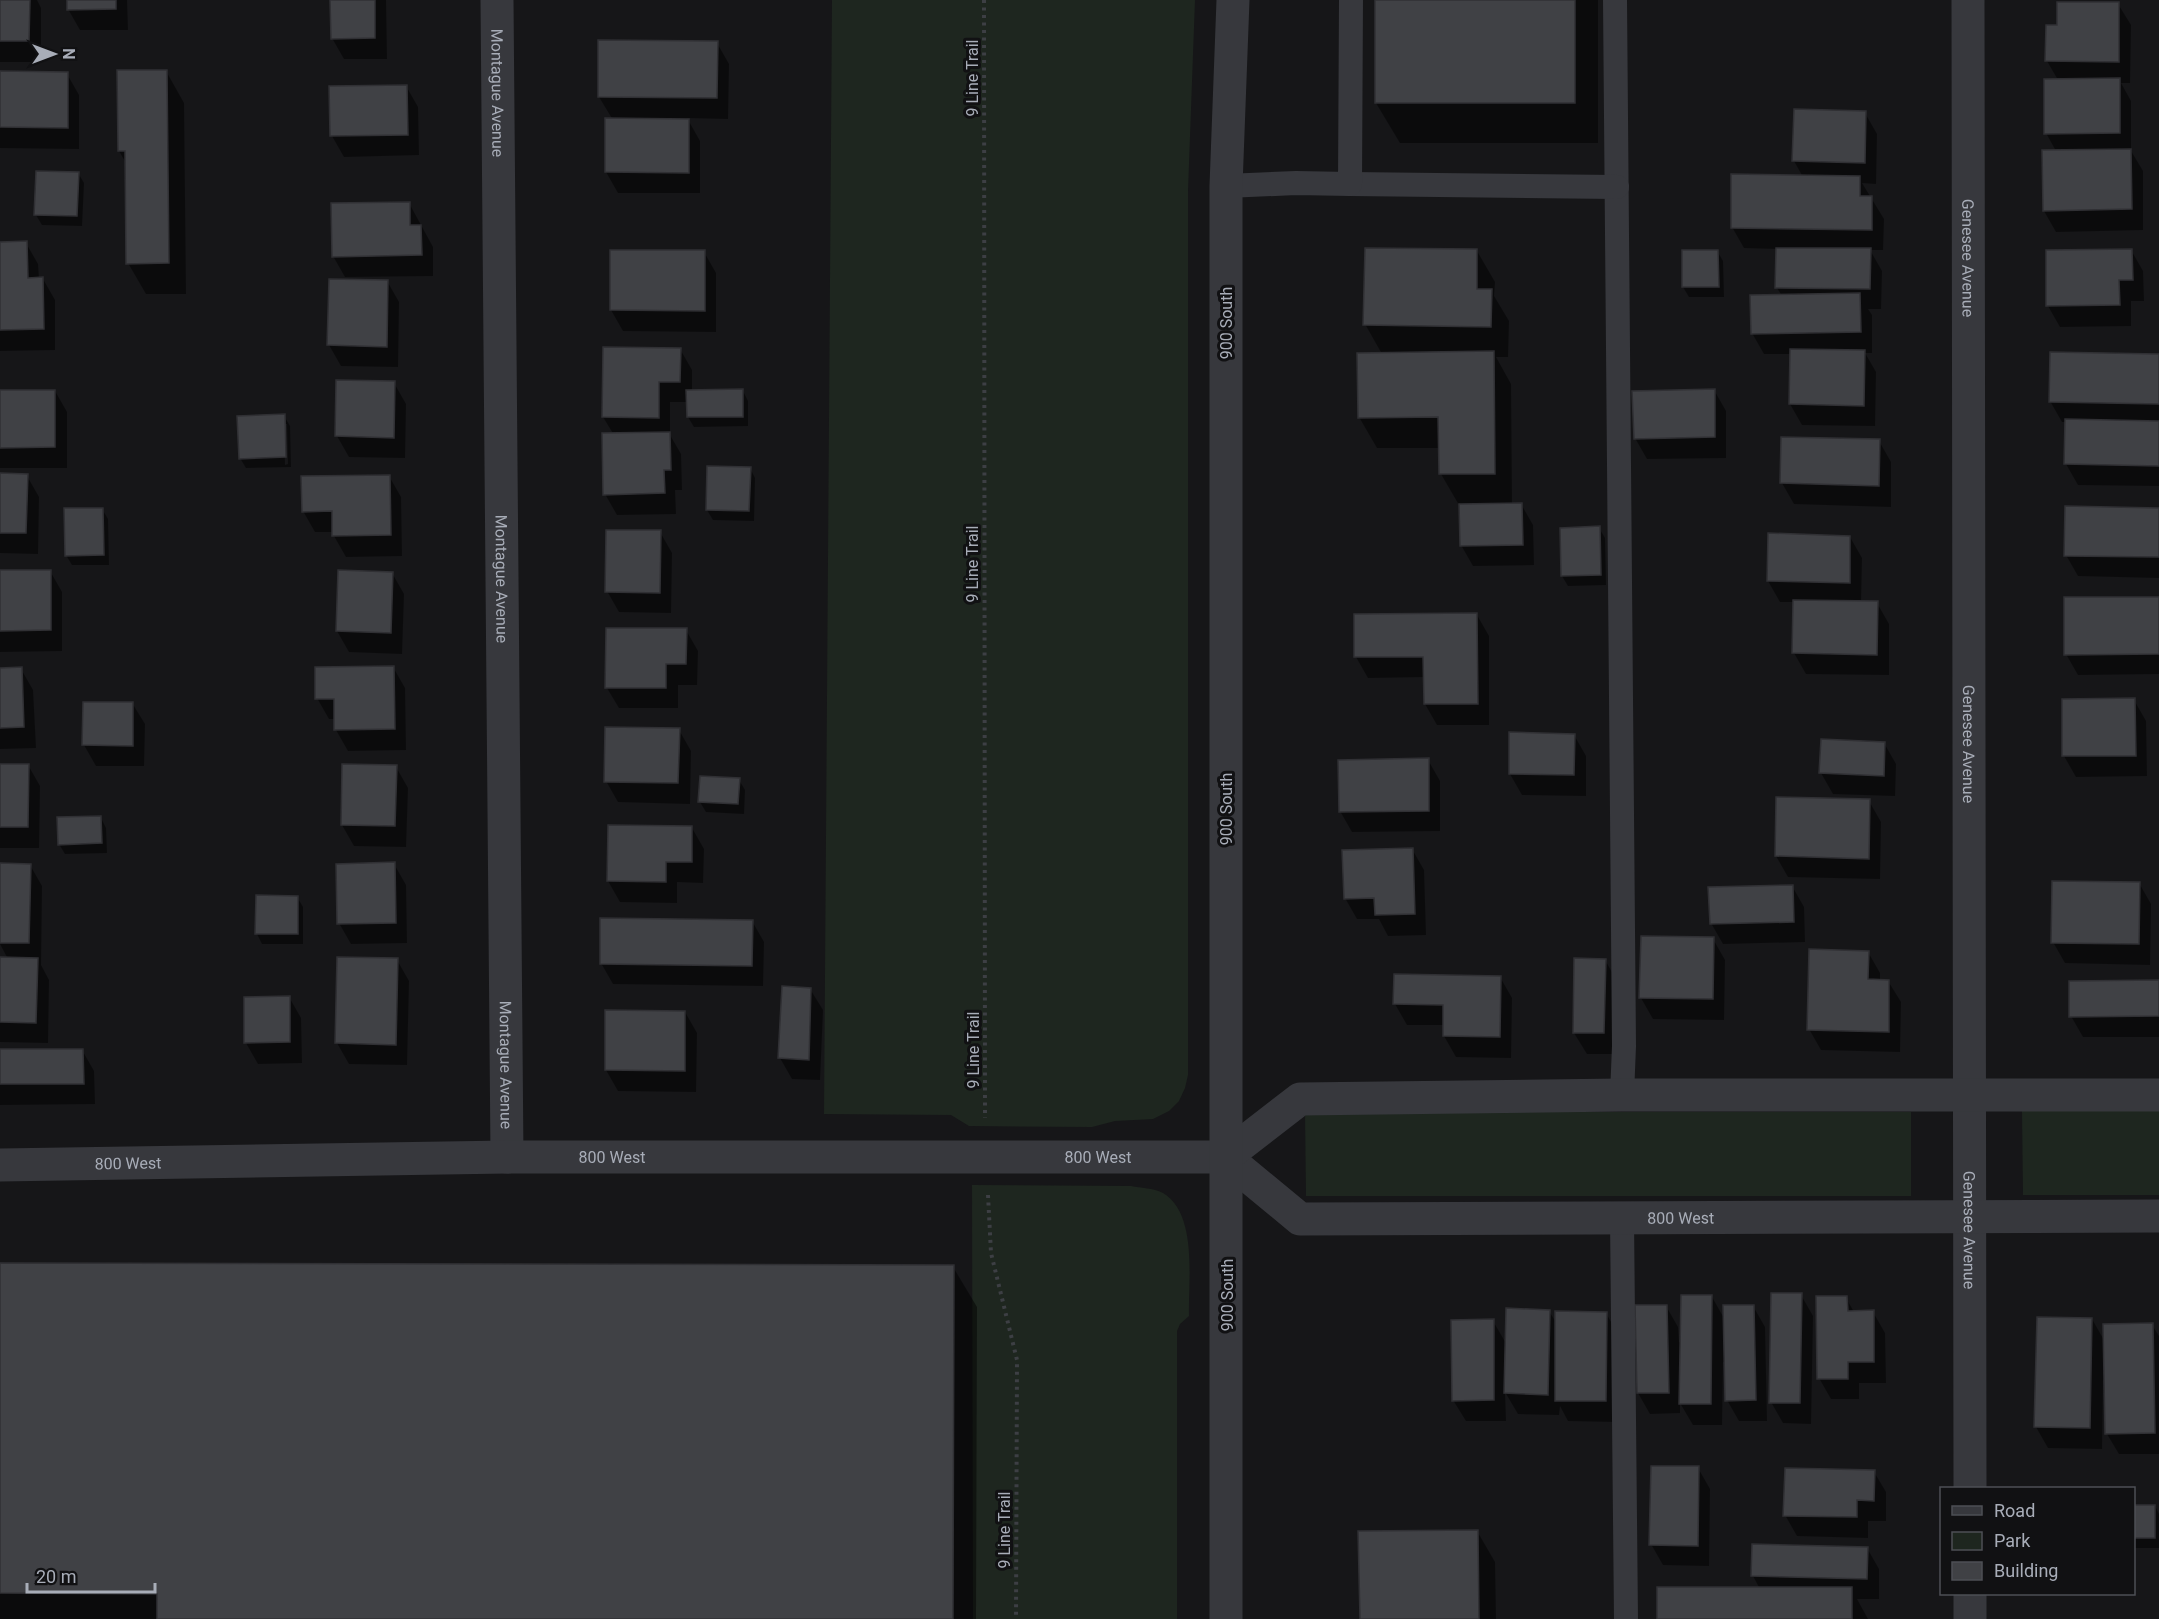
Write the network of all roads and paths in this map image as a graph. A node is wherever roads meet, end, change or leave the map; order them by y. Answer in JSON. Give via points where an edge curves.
{"nodes":[{"id":1,"x":497,"y":0,"type":"edge"},
{"id":2,"x":984,"y":0,"type":"edge"},
{"id":3,"x":1233,"y":0,"type":"edge"},
{"id":4,"x":1351,"y":0,"type":"edge"},
{"id":5,"x":1615,"y":0,"type":"edge"},
{"id":6,"x":1968,"y":0,"type":"edge"},
{"id":7,"x":1350,"y":184,"type":"junction"},
{"id":8,"x":1226,"y":186,"type":"junction"},
{"id":9,"x":1617,"y":187,"type":"junction"},
{"id":10,"x":1623,"y":1095,"type":"junction"},
{"id":11,"x":1969,"y":1095,"type":"junction"},
{"id":12,"x":2159,"y":1095,"type":"edge"},
{"id":13,"x":985,"y":1128,"type":"dead end"},
{"id":14,"x":507,"y":1157,"type":"junction"},
{"id":15,"x":1226,"y":1157,"type":"junction"},
{"id":16,"x":0,"y":1165,"type":"edge"},
{"id":17,"x":988,"y":1193,"type":"dead end"},
{"id":18,"x":1969,"y":1216,"type":"junction"},
{"id":19,"x":2159,"y":1216,"type":"edge"},
{"id":20,"x":1623,"y":1218,"type":"junction"},
{"id":21,"x":1970,"y":1487,"type":"edge"},
{"id":22,"x":1970,"y":1595,"type":"edge"},
{"id":23,"x":1016,"y":1619,"type":"edge"},
{"id":24,"x":1226,"y":1619,"type":"edge"},
{"id":25,"x":1626,"y":1619,"type":"edge"},
{"id":26,"x":1970,"y":1619,"type":"edge"}],
"edges":[{"from":1,"to":14,"type":"street","name":"Montague Avenue"},
{"from":2,"to":13,"type":"path","name":"9 Line Trail"},
{"from":3,"to":8,"type":"street","name":"900 South"},
{"from":4,"to":7,"type":"lane"},
{"from":5,"to":9,"type":"lane"},
{"from":6,"to":11,"type":"street","name":"Genesee Avenue"},
{"from":7,"to":8,"type":"lane"},
{"from":7,"to":9,"type":"lane"},
{"from":8,"to":15,"type":"street","name":"900 South"},
{"from":9,"to":10,"type":"lane"},
{"from":10,"to":11,"type":"street"},
{"from":10,"to":15,"type":"street","via":[[1300,1099]]},
{"from":11,"to":12,"type":"street"},
{"from":11,"to":18,"type":"street","name":"Genesee Avenue"},
{"from":14,"to":15,"type":"street","name":"800 West"},
{"from":14,"to":16,"type":"street","name":"800 West"},
{"from":15,"to":20,"type":"street","name":"800 West","via":[[1300,1219]]},
{"from":15,"to":24,"type":"street","name":"900 South"},
{"from":17,"to":23,"type":"path","name":"9 Line Trail","via":[[991,1253],[1017,1360]]},
{"from":18,"to":19,"type":"street","name":"800 West"},
{"from":18,"to":20,"type":"street","name":"800 West"},
{"from":18,"to":21,"type":"street","name":"Genesee Avenue"},
{"from":20,"to":25,"type":"lane"},
{"from":22,"to":26,"type":"street"}]}
